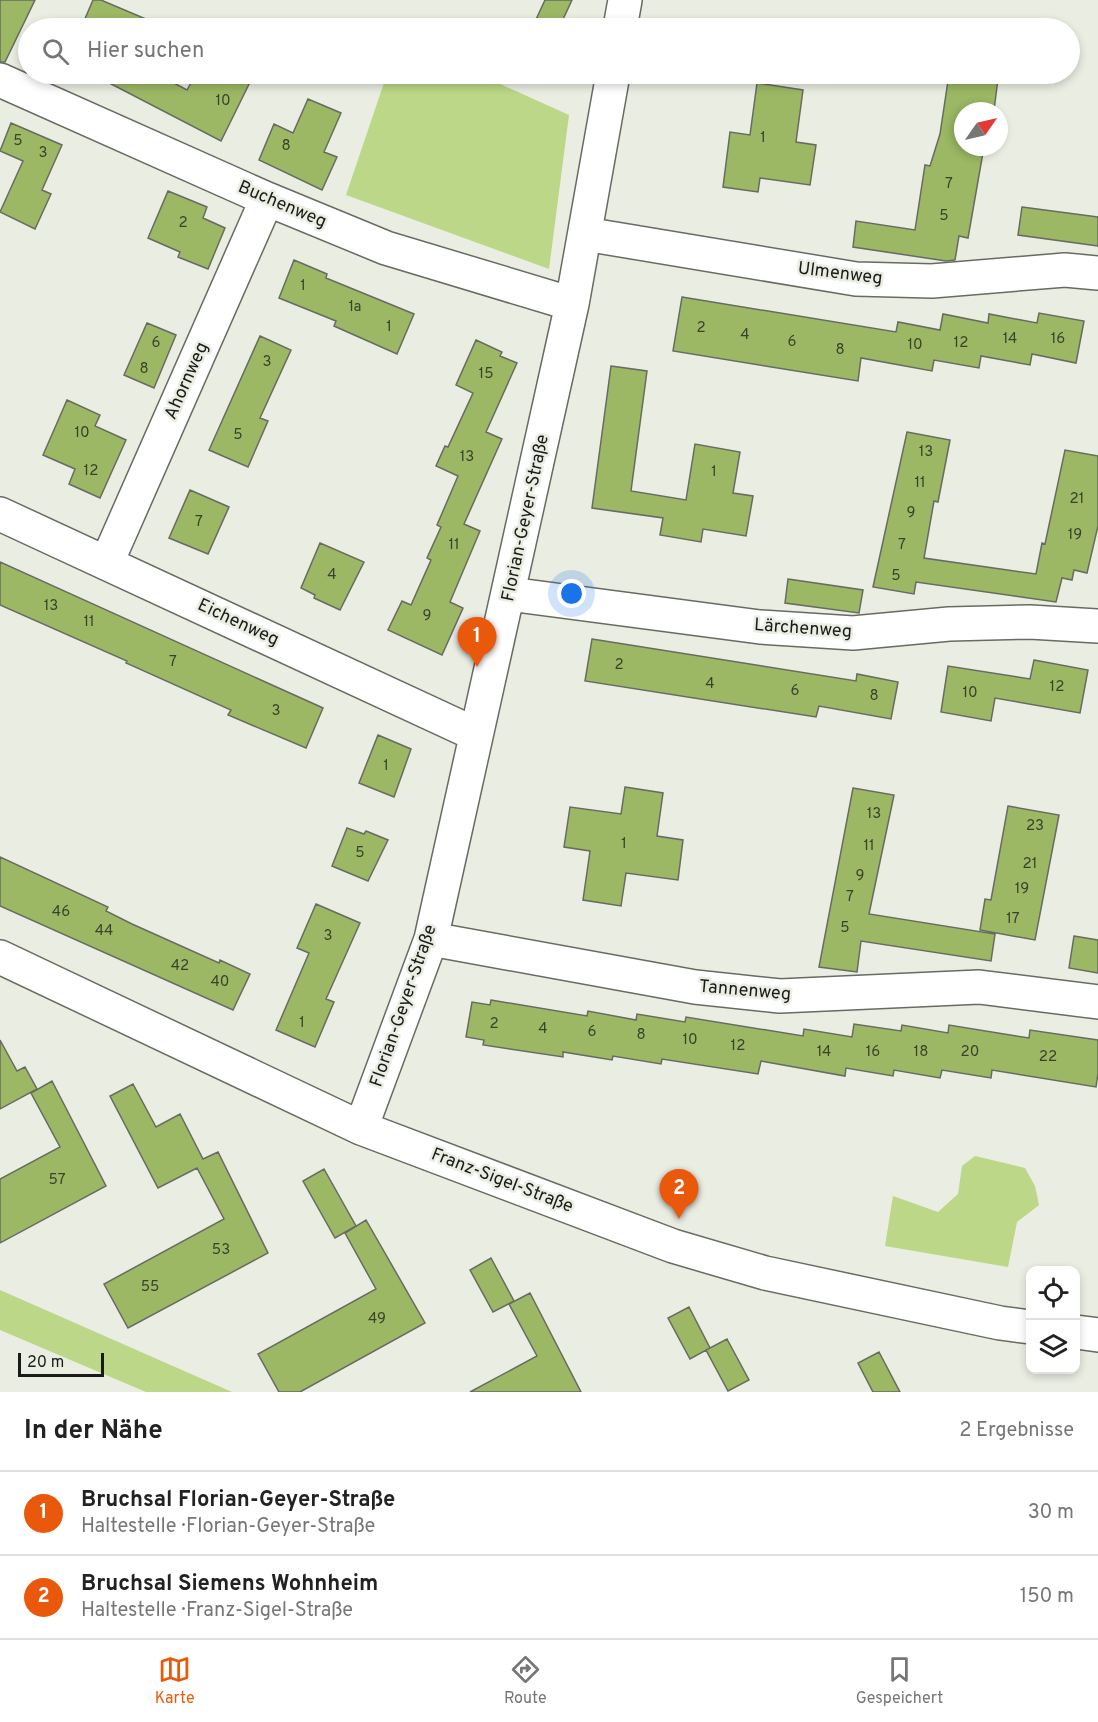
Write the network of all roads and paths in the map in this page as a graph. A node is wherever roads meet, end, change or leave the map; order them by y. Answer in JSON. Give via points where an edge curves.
{"nodes":[{"id":1,"x":625,"y":0,"type":"edge"},
{"id":2,"x":622,"y":18,"type":"edge"},
{"id":3,"x":0,"y":80,"type":"edge"},
{"id":4,"x":610,"y":84,"type":"edge"},
{"id":5,"x":267,"y":200,"type":"junction"},
{"id":6,"x":585,"y":234,"type":"junction"},
{"id":7,"x":1098,"y":273,"type":"edge"},
{"id":8,"x":572,"y":304,"type":"junction"},
{"id":9,"x":0,"y":514,"type":"edge"},
{"id":10,"x":107,"y":562,"type":"junction"},
{"id":11,"x":510,"y":594,"type":"junction"},
{"id":12,"x":1098,"y":626,"type":"edge"},
{"id":13,"x":475,"y":734,"type":"junction"},
{"id":14,"x":431,"y":939,"type":"junction"},
{"id":15,"x":0,"y":957,"type":"edge"},
{"id":16,"x":1098,"y":1002,"type":"edge"},
{"id":17,"x":361,"y":1128,"type":"junction"},
{"id":18,"x":1026,"y":1326,"type":"edge"},
{"id":19,"x":1080,"y":1333,"type":"edge"},
{"id":20,"x":1098,"y":1335,"type":"edge"}],
"edges":[{"from":1,"to":2,"type":"street"},
{"from":3,"to":5,"type":"street","name":"Buchenweg"},
{"from":4,"to":6,"type":"street","name":"Florian-Geyer-Straße"},
{"from":5,"to":8,"type":"street","name":"Buchenweg","via":[[386,248]]},
{"from":5,"to":10,"type":"street","name":"Ahornweg"},
{"from":6,"to":7,"type":"street","name":"Ulmenweg","via":[[856,279],[932,281],[1065,270]]},
{"from":6,"to":8,"type":"street","name":"Florian-Geyer-Straße"},
{"from":8,"to":11,"type":"street","name":"Florian-Geyer-Straße"},
{"from":9,"to":10,"type":"street","name":"Eichenweg"},
{"from":10,"to":13,"type":"street","name":"Eichenweg"},
{"from":11,"to":12,"type":"street","name":"Lärchenweg","via":[[760,627],[853,633],[949,624],[1030,622]]},
{"from":11,"to":13,"type":"street","name":"Florian-Geyer-Straße"},
{"from":13,"to":14,"type":"street","name":"Florian-Geyer-Straße"},
{"from":14,"to":16,"type":"street","name":"Tannenweg","via":[[694,987],[780,996],[979,987]]},
{"from":14,"to":17,"type":"street","name":"Florian-Geyer-Straße"},
{"from":15,"to":17,"type":"street","name":"Franz-Sigel-Straße"},
{"from":17,"to":18,"type":"street","name":"Franz-Sigel-Straße","via":[[672,1246],[765,1274]]},
{"from":19,"to":20,"type":"street"}]}
